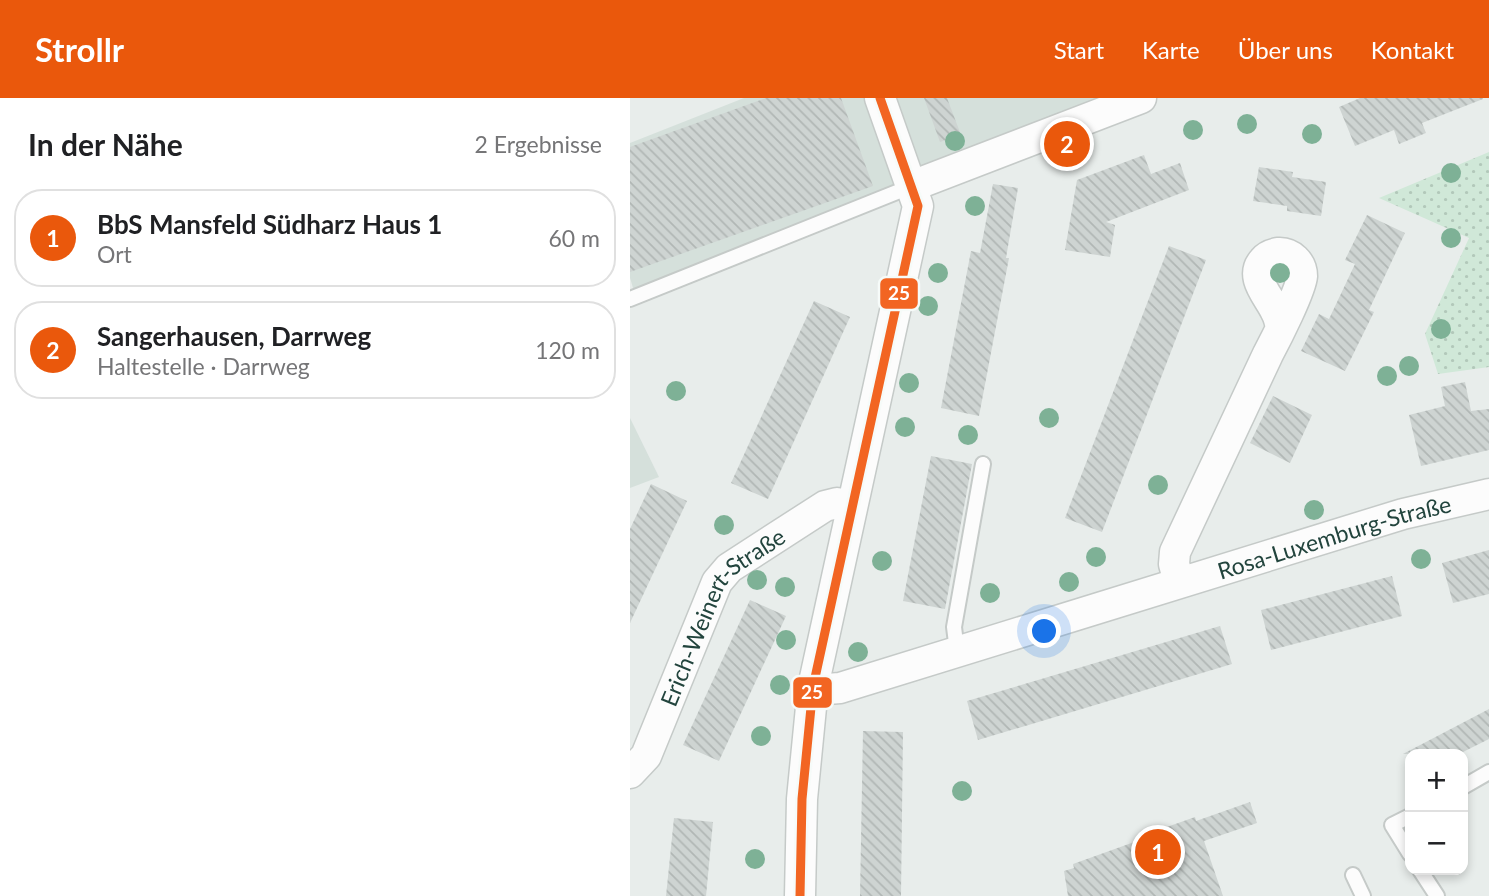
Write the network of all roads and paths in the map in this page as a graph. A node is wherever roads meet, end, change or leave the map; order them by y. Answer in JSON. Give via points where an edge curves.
{"nodes":[{"id":1,"x":880,"y":98,"type":"edge"},
{"id":2,"x":1142,"y":98,"type":"edge"},
{"id":3,"x":912,"y":186,"type":"junction"},
{"id":4,"x":630,"y":299,"type":"edge"},
{"id":5,"x":1281,"y":328,"type":"dead end"},
{"id":6,"x":983,"y":464,"type":"dead end"},
{"id":7,"x":1489,"y":494,"type":"edge"},
{"id":8,"x":852,"y":505,"type":"junction"},
{"id":9,"x":1179,"y":582,"type":"junction"},
{"id":10,"x":957,"y":651,"type":"junction"},
{"id":11,"x":813,"y":687,"type":"junction"},
{"id":12,"x":1489,"y":772,"type":"edge"},
{"id":13,"x":630,"y":773,"type":"edge"},
{"id":14,"x":1468,"y":784,"type":"edge"},
{"id":15,"x":1405,"y":818,"type":"edge"},
{"id":16,"x":1405,"y":846,"type":"edge"},
{"id":17,"x":1353,"y":875,"type":"dead end"},
{"id":18,"x":1423,"y":875,"type":"edge"},
{"id":19,"x":800,"y":896,"type":"edge"},
{"id":20,"x":1363,"y":896,"type":"edge"},
{"id":21,"x":1437,"y":896,"type":"edge"}],
"edges":[{"from":1,"to":3,"type":"street"},
{"from":2,"to":3,"type":"street"},
{"from":3,"to":4,"type":"lane"},
{"from":3,"to":8,"type":"street","via":[[918,206]]},
{"from":5,"to":9,"type":"street","via":[[1175,552]]},
{"from":6,"to":10,"type":"lane","via":[[954,627]]},
{"from":7,"to":9,"type":"street","name":"Rosa-Luxemburg-Straße","via":[[1403,514]]},
{"from":8,"to":11,"type":"street"},
{"from":8,"to":13,"type":"street","name":"Erich-Weinert-Straße","via":[[825,506],[730,568],[717,582],[646,756]]},
{"from":9,"to":10,"type":"street","name":"Rosa-Luxemburg-Straße"},
{"from":10,"to":11,"type":"street","name":"Rosa-Luxemburg-Straße","via":[[841,688]]},
{"from":11,"to":19,"type":"street","via":[[802,799]]},
{"from":12,"to":14,"type":"lane"},
{"from":15,"to":16,"type":"lane","via":[[1392,825]]},
{"from":17,"to":20,"type":"lane"},
{"from":18,"to":21,"type":"lane"}]}
